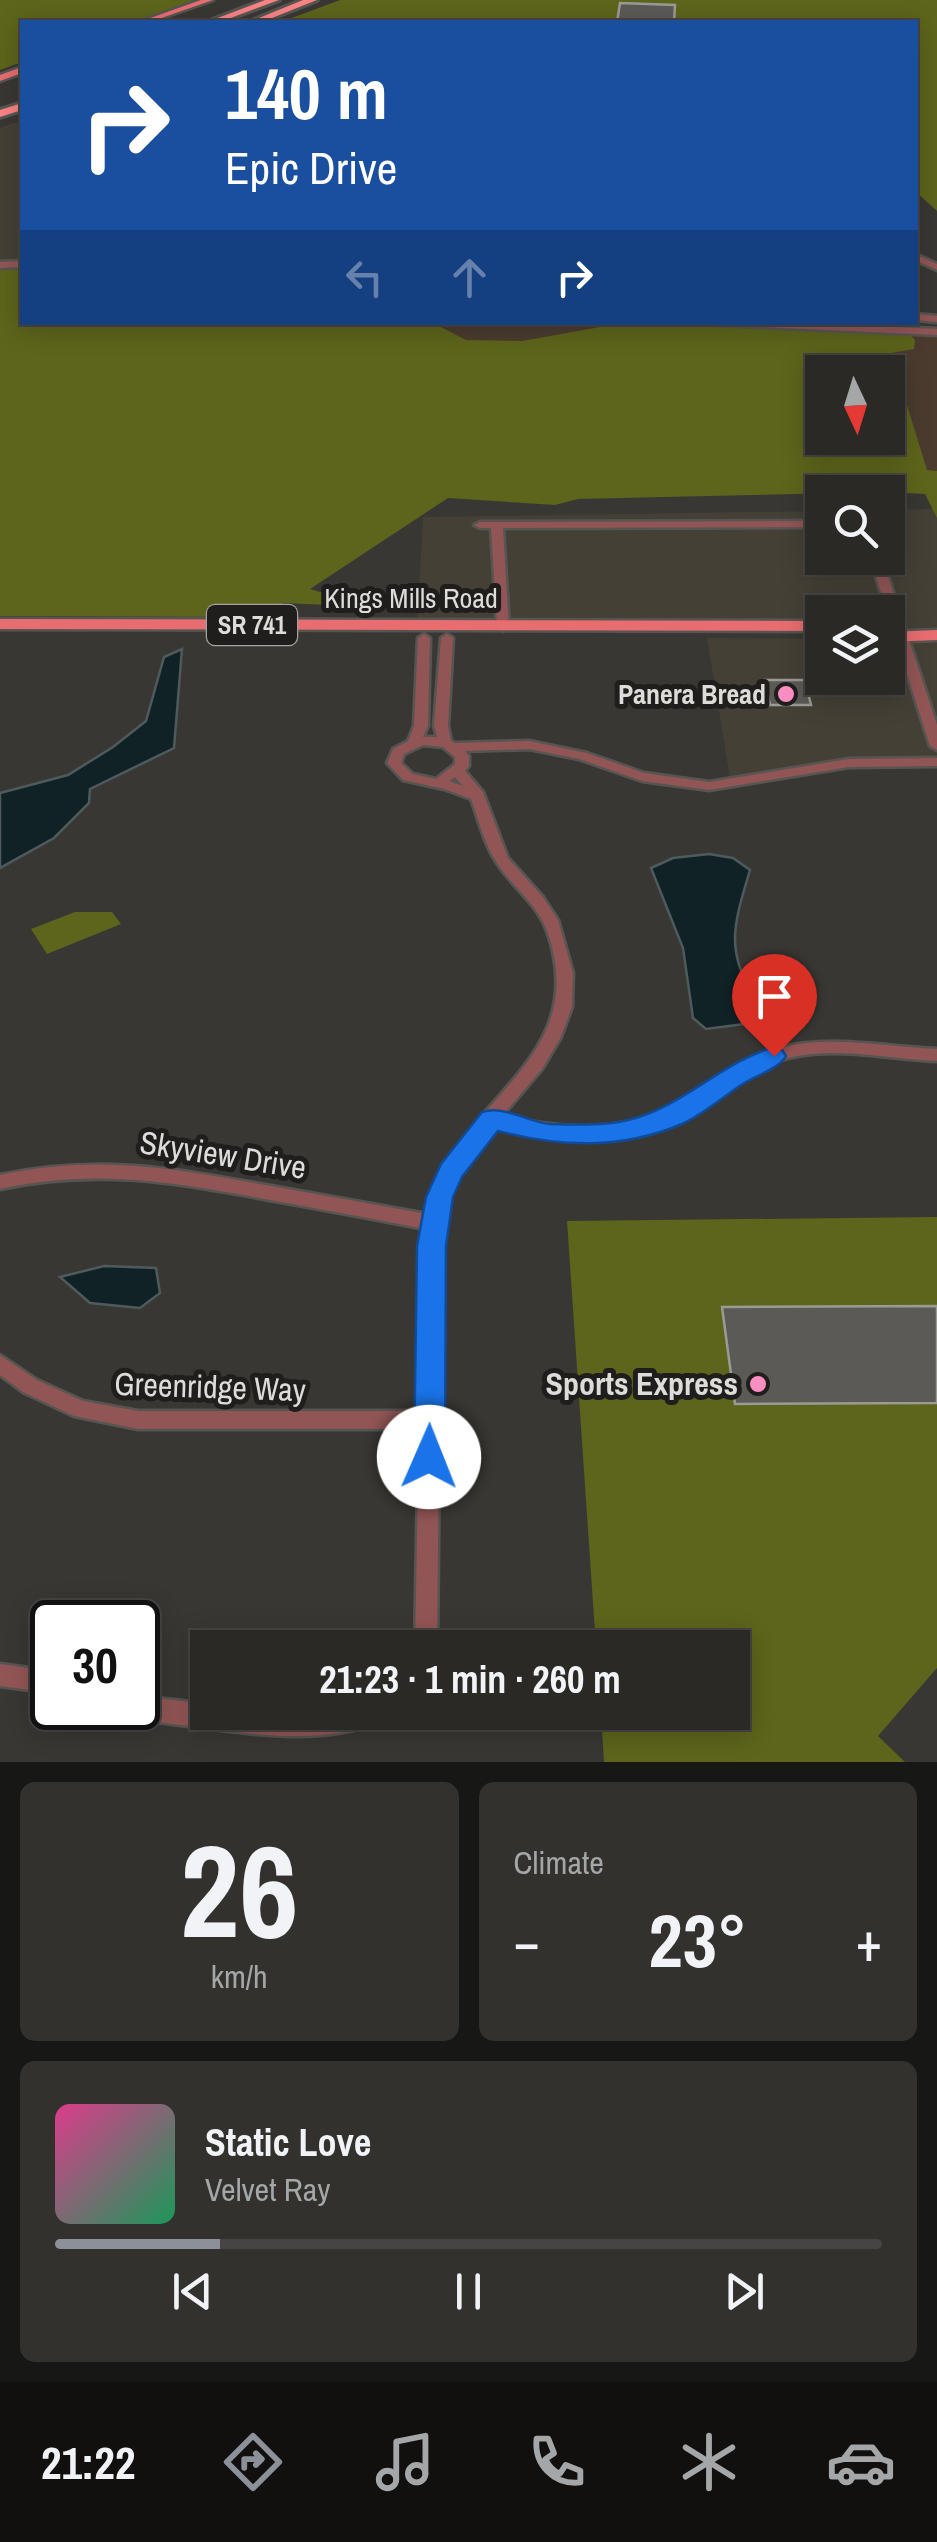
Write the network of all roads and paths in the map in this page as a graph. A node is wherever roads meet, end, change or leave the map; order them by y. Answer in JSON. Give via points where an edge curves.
{"nodes":[{"id":1,"x":209,"y":0,"type":"edge"},
{"id":2,"x":223,"y":0,"type":"edge"},
{"id":3,"x":274,"y":0,"type":"edge"},
{"id":4,"x":312,"y":0,"type":"edge"},
{"id":5,"x":150,"y":20,"type":"edge"},
{"id":6,"x":165,"y":20,"type":"edge"},
{"id":7,"x":218,"y":20,"type":"edge"},
{"id":8,"x":257,"y":20,"type":"edge"},
{"id":9,"x":18,"y":92,"type":"dead end"},
{"id":10,"x":0,"y":99,"type":"edge"},
{"id":11,"x":784,"y":325,"type":"edge"},
{"id":12,"x":937,"y":332,"type":"edge"},
{"id":13,"x":805,"y":524,"type":"edge"},
{"id":14,"x":480,"y":525,"type":"dead end"},
{"id":15,"x":497,"y":525,"type":"junction"},
{"id":16,"x":0,"y":624,"type":"edge"},
{"id":17,"x":503,"y":626,"type":"junction"},
{"id":18,"x":805,"y":626,"type":"edge"},
{"id":19,"x":905,"y":634,"type":"edge"},
{"id":20,"x":937,"y":635,"type":"edge"},
{"id":21,"x":0,"y":636,"type":"edge"},
{"id":22,"x":424,"y":638,"type":"junction"},
{"id":23,"x":446,"y":638,"type":"junction"},
{"id":24,"x":805,"y":639,"type":"edge"},
{"id":25,"x":905,"y":666,"type":"edge"},
{"id":26,"x":414,"y":742,"type":"junction"},
{"id":27,"x":450,"y":745,"type":"junction"},
{"id":28,"x":937,"y":746,"type":"edge"},
{"id":29,"x":552,"y":750,"type":"junction"},
{"id":30,"x":937,"y":762,"type":"edge"},
{"id":31,"x":461,"y":766,"type":"junction"},
{"id":32,"x":442,"y":780,"type":"junction"},
{"id":33,"x":478,"y":801,"type":"junction"},
{"id":34,"x":937,"y":1056,"type":"edge"},
{"id":35,"x":492,"y":1119,"type":"junction"},
{"id":36,"x":0,"y":1182,"type":"edge"},
{"id":37,"x":436,"y":1223,"type":"junction"},
{"id":38,"x":0,"y":1364,"type":"edge"},
{"id":39,"x":430,"y":1420,"type":"junction"},
{"id":40,"x":426,"y":1630,"type":"edge"},
{"id":41,"x":0,"y":1675,"type":"edge"},
{"id":42,"x":30,"y":1679,"type":"edge"},
{"id":43,"x":160,"y":1708,"type":"edge"},
{"id":44,"x":190,"y":1711,"type":"edge"}],
"edges":[{"from":1,"to":5,"type":"main road"},
{"from":2,"to":6,"type":"main road"},
{"from":3,"to":7,"type":"highway"},
{"from":4,"to":8,"type":"highway"},
{"from":9,"to":10,"type":"highway"},
{"from":11,"to":12,"type":"street"},
{"from":13,"to":15,"type":"street"},
{"from":14,"to":15,"type":"street"},
{"from":15,"to":17,"type":"street"},
{"from":16,"to":17,"type":"main road","name":"Kings Mills Road","number":"SR 741"},
{"from":17,"to":18,"type":"main road","name":"Kings Mills Road","number":"SR 741"},
{"from":19,"to":20,"type":"main road"},
{"from":21,"to":22,"type":"main road","name":"Kings Mills Road","number":"SR 741"},
{"from":22,"to":23,"type":"main road","name":"Kings Mills Road","number":"SR 741"},
{"from":22,"to":26,"type":"street","via":[[421,726]]},
{"from":23,"to":24,"type":"main road","name":"Kings Mills Road","number":"SR 741"},
{"from":23,"to":27,"type":"street","via":[[441,726]]},
{"from":25,"to":28,"type":"street"},
{"from":26,"to":27,"type":"street"},
{"from":26,"to":32,"type":"street","via":[[398,752],[397,769],[420,781]]},
{"from":27,"to":29,"type":"street"},
{"from":27,"to":31,"type":"street"},
{"from":29,"to":30,"type":"street","via":[[642,776],[710,786],[849,764]]},
{"from":29,"to":31,"type":"street","via":[[508,752]]},
{"from":31,"to":32,"type":"street"},
{"from":31,"to":33,"type":"street"},
{"from":32,"to":33,"type":"street"},
{"from":33,"to":35,"type":"street","via":[[501,858],[545,908],[564,960],[559,1021],[543,1060]]},
{"from":34,"to":35,"type":"street","via":[[826,1047],[791,1052],[754,1064],[674,1116],[624,1132],[548,1134]]},
{"from":35,"to":37,"type":"street","via":[[450,1172]]},
{"from":36,"to":37,"type":"street","name":"Skyview Drive","via":[[95,1167],[161,1172]]},
{"from":37,"to":39,"type":"street"},
{"from":38,"to":39,"type":"street","name":"Greenridge Way","via":[[81,1410],[138,1420]]},
{"from":39,"to":40,"type":"street"},
{"from":41,"to":42,"type":"street"},
{"from":43,"to":44,"type":"street"}]}
